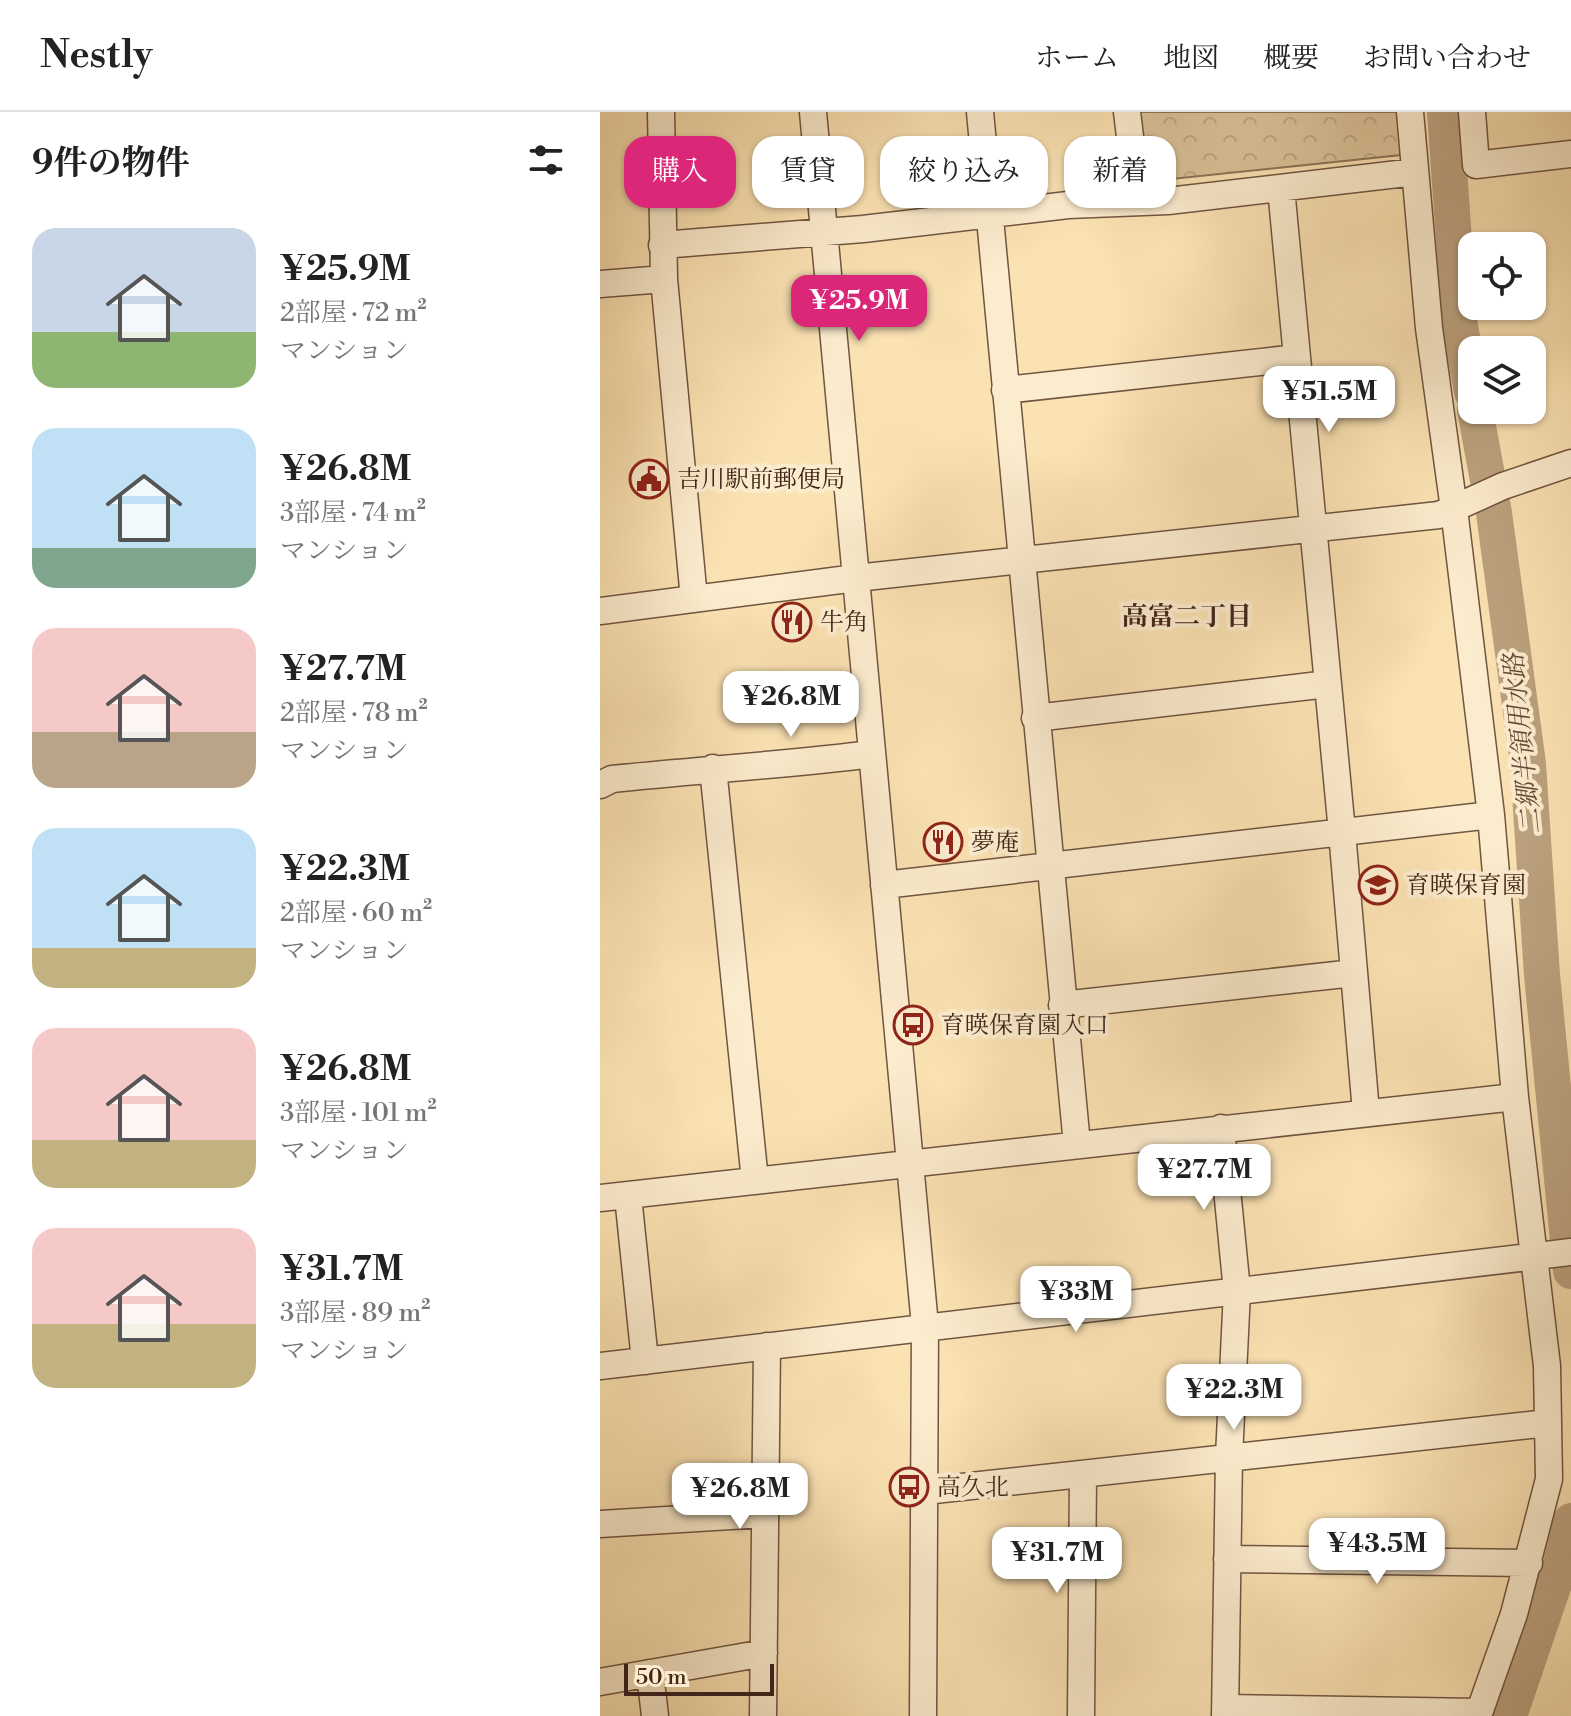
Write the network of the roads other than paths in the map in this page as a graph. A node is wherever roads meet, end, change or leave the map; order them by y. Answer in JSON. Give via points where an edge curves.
{"nodes":[{"id":1,"x":661,"y":112,"type":"edge"},
{"id":2,"x":813,"y":112,"type":"edge"},
{"id":3,"x":980,"y":112,"type":"edge"},
{"id":4,"x":1127,"y":112,"type":"edge"},
{"id":5,"x":1410,"y":112,"type":"edge"},
{"id":6,"x":1472,"y":112,"type":"edge"},
{"id":7,"x":1130,"y":136,"type":"edge"},
{"id":8,"x":1571,"y":154,"type":"edge"},
{"id":9,"x":1415,"y":172,"type":"junction"},
{"id":10,"x":1281,"y":188,"type":"junction"},
{"id":11,"x":1176,"y":200,"type":"edge"},
{"id":12,"x":1064,"y":206,"type":"edge"},
{"id":13,"x":990,"y":216,"type":"junction"},
{"id":14,"x":825,"y":232,"type":"junction"},
{"id":15,"x":662,"y":245,"type":"junction"},
{"id":16,"x":664,"y":279,"type":"junction"},
{"id":17,"x":600,"y":284,"type":"edge"},
{"id":18,"x":1297,"y":358,"type":"junction"},
{"id":19,"x":1005,"y":390,"type":"junction"},
{"id":20,"x":1571,"y":463,"type":"edge"},
{"id":21,"x":1461,"y":506,"type":"junction"},
{"id":22,"x":1313,"y":529,"type":"junction"},
{"id":23,"x":1022,"y":562,"type":"junction"},
{"id":24,"x":856,"y":578,"type":"junction"},
{"id":25,"x":694,"y":599,"type":"junction"},
{"id":26,"x":600,"y":611,"type":"edge"},
{"id":27,"x":1328,"y":684,"type":"junction"},
{"id":28,"x":1035,"y":718,"type":"junction"},
{"id":29,"x":872,"y":754,"type":"junction"},
{"id":30,"x":713,"y":768,"type":"junction"},
{"id":31,"x":600,"y":785,"type":"edge"},
{"id":32,"x":1491,"y":815,"type":"junction"},
{"id":33,"x":1342,"y":832,"type":"junction"},
{"id":34,"x":1050,"y":867,"type":"junction"},
{"id":35,"x":884,"y":885,"type":"junction"},
{"id":36,"x":1354,"y":973,"type":"junction"},
{"id":37,"x":1062,"y":1005,"type":"junction"},
{"id":38,"x":1515,"y":1097,"type":"junction"},
{"id":39,"x":1366,"y":1112,"type":"junction"},
{"id":40,"x":1221,"y":1128,"type":"junction"},
{"id":41,"x":1077,"y":1145,"type":"junction"},
{"id":42,"x":911,"y":1163,"type":"junction"},
{"id":43,"x":755,"y":1181,"type":"junction"},
{"id":44,"x":628,"y":1196,"type":"junction"},
{"id":45,"x":600,"y":1198,"type":"edge"},
{"id":46,"x":1551,"y":1254,"type":"edge"},
{"id":47,"x":1237,"y":1291,"type":"junction"},
{"id":48,"x":925,"y":1326,"type":"junction"},
{"id":49,"x":767,"y":1346,"type":"junction"},
{"id":50,"x":645,"y":1361,"type":"junction"},
{"id":51,"x":600,"y":1366,"type":"edge"},
{"id":52,"x":1548,"y":1423,"type":"junction"},
{"id":53,"x":1229,"y":1457,"type":"junction"},
{"id":54,"x":1083,"y":1474,"type":"junction"},
{"id":55,"x":925,"y":1491,"type":"junction"},
{"id":56,"x":765,"y":1514,"type":"junction"},
{"id":57,"x":600,"y":1524,"type":"edge"},
{"id":58,"x":1227,"y":1559,"type":"junction"},
{"id":59,"x":1529,"y":1563,"type":"junction"},
{"id":60,"x":764,"y":1653,"type":"junction"},
{"id":61,"x":650,"y":1673,"type":"junction"},
{"id":62,"x":600,"y":1682,"type":"edge"},
{"id":63,"x":1226,"y":1712,"type":"edge"},
{"id":64,"x":1479,"y":1714,"type":"edge"},
{"id":65,"x":655,"y":1716,"type":"edge"},
{"id":66,"x":763,"y":1716,"type":"edge"},
{"id":67,"x":923,"y":1716,"type":"edge"},
{"id":68,"x":1081,"y":1716,"type":"edge"}],
"edges":[{"from":1,"to":15,"type":"street"},
{"from":2,"to":14,"type":"street"},
{"from":3,"to":13,"type":"street"},
{"from":4,"to":7,"type":"street"},
{"from":5,"to":9,"type":"street"},
{"from":6,"to":8,"type":"street","via":[[1476,165]]},
{"from":9,"to":10,"type":"street"},
{"from":9,"to":21,"type":"street","via":[[1429,328]]},
{"from":10,"to":11,"type":"street"},
{"from":10,"to":18,"type":"street"},
{"from":12,"to":13,"type":"street"},
{"from":13,"to":14,"type":"street"},
{"from":13,"to":19,"type":"street"},
{"from":14,"to":15,"type":"street"},
{"from":14,"to":24,"type":"street"},
{"from":15,"to":16,"type":"street"},
{"from":16,"to":17,"type":"street"},
{"from":16,"to":25,"type":"street"},
{"from":18,"to":19,"type":"street"},
{"from":18,"to":22,"type":"street"},
{"from":19,"to":23,"type":"street"},
{"from":20,"to":21,"type":"street"},
{"from":21,"to":22,"type":"street","via":[[1439,515]]},
{"from":21,"to":32,"type":"street"},
{"from":22,"to":23,"type":"street"},
{"from":22,"to":27,"type":"street"},
{"from":23,"to":24,"type":"street"},
{"from":23,"to":28,"type":"street"},
{"from":24,"to":25,"type":"street"},
{"from":24,"to":29,"type":"street"},
{"from":25,"to":26,"type":"street"},
{"from":27,"to":28,"type":"street"},
{"from":27,"to":33,"type":"street"},
{"from":28,"to":34,"type":"street"},
{"from":29,"to":30,"type":"street"},
{"from":29,"to":35,"type":"street"},
{"from":30,"to":31,"type":"street","via":[[612,779]]},
{"from":30,"to":43,"type":"street"},
{"from":32,"to":33,"type":"street"},
{"from":32,"to":38,"type":"street"},
{"from":33,"to":34,"type":"street"},
{"from":33,"to":36,"type":"street"},
{"from":34,"to":35,"type":"street"},
{"from":34,"to":37,"type":"street"},
{"from":35,"to":42,"type":"street"},
{"from":36,"to":37,"type":"street"},
{"from":36,"to":39,"type":"street"},
{"from":37,"to":41,"type":"street"},
{"from":38,"to":39,"type":"street"},
{"from":38,"to":46,"type":"street"},
{"from":39,"to":40,"type":"street"},
{"from":40,"to":41,"type":"street"},
{"from":40,"to":47,"type":"street"},
{"from":41,"to":42,"type":"street"},
{"from":42,"to":43,"type":"street"},
{"from":42,"to":48,"type":"street"},
{"from":43,"to":44,"type":"street"},
{"from":44,"to":45,"type":"street"},
{"from":44,"to":50,"type":"street"},
{"from":46,"to":47,"type":"street"},
{"from":46,"to":52,"type":"street"},
{"from":47,"to":48,"type":"street"},
{"from":47,"to":53,"type":"street"},
{"from":48,"to":49,"type":"street"},
{"from":48,"to":55,"type":"street"},
{"from":49,"to":50,"type":"street"},
{"from":49,"to":56,"type":"street"},
{"from":50,"to":51,"type":"street"},
{"from":52,"to":53,"type":"street"},
{"from":52,"to":59,"type":"street","via":[[1549,1479]]},
{"from":53,"to":54,"type":"street"},
{"from":53,"to":58,"type":"street"},
{"from":54,"to":55,"type":"street"},
{"from":54,"to":68,"type":"street"},
{"from":55,"to":67,"type":"street"},
{"from":56,"to":57,"type":"street"},
{"from":56,"to":60,"type":"street"},
{"from":58,"to":59,"type":"street"},
{"from":58,"to":63,"type":"street"},
{"from":59,"to":64,"type":"street"},
{"from":60,"to":61,"type":"street"},
{"from":60,"to":66,"type":"street"},
{"from":61,"to":62,"type":"street"},
{"from":61,"to":65,"type":"street"},
{"from":63,"to":64,"type":"street"}]}
